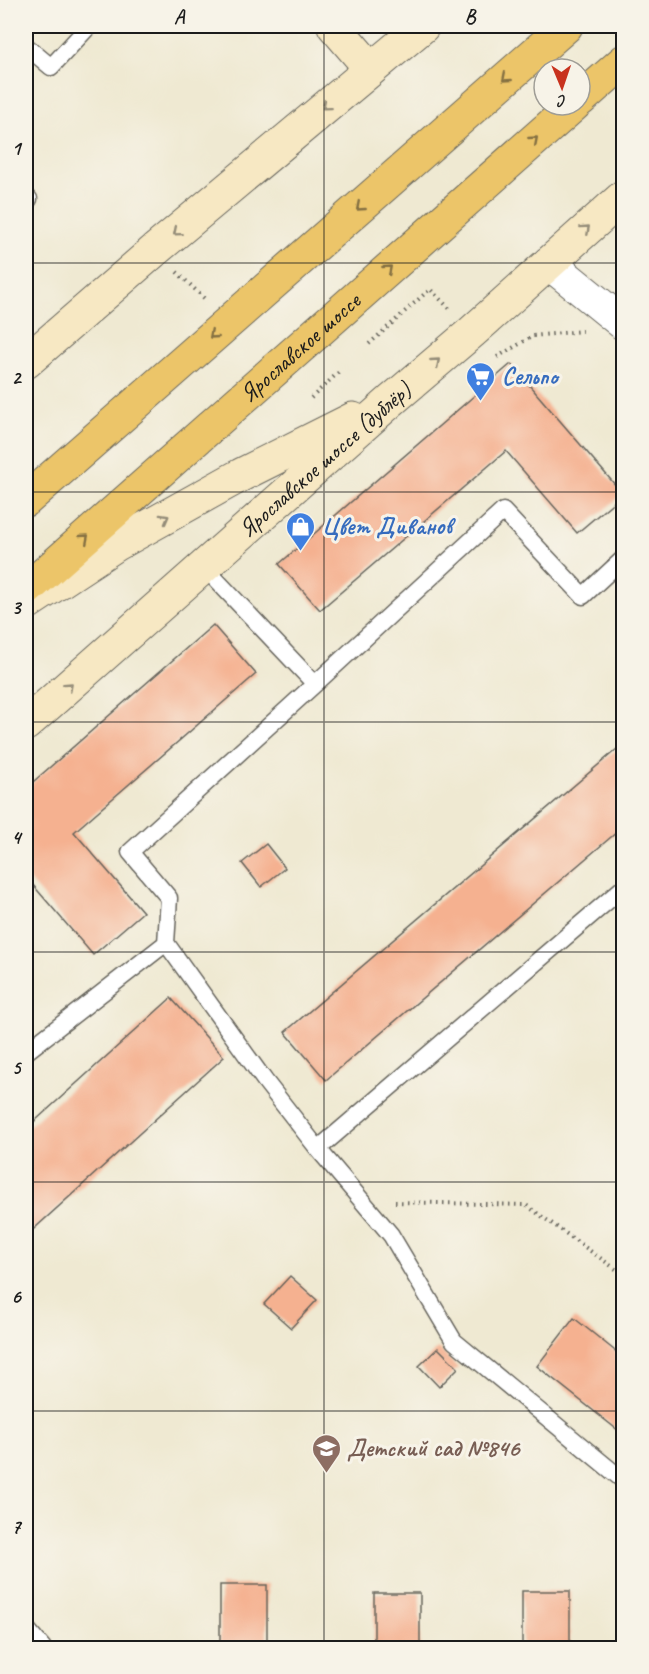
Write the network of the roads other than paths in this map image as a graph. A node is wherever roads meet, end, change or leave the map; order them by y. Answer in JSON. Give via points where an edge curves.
{"nodes":[{"id":1,"x":89,"y":26,"type":"edge"},
{"id":2,"x":334,"y":26,"type":"edge"},
{"id":3,"x":423,"y":26,"type":"edge"},
{"id":4,"x":566,"y":26,"type":"edge"},
{"id":5,"x":26,"y":46,"type":"edge"},
{"id":6,"x":624,"y":61,"type":"edge"},
{"id":7,"x":371,"y":69,"type":"junction"},
{"id":8,"x":592,"y":89,"type":"edge"},
{"id":9,"x":560,"y":117,"type":"edge"},
{"id":10,"x":26,"y":196,"type":"edge"},
{"id":11,"x":624,"y":196,"type":"edge"},
{"id":12,"x":26,"y":203,"type":"edge"},
{"id":13,"x":549,"y":263,"type":"junction"},
{"id":14,"x":617,"y":318,"type":"edge"},
{"id":15,"x":26,"y":362,"type":"edge"},
{"id":16,"x":392,"y":400,"type":"junction"},
{"id":17,"x":26,"y":500,"type":"edge"},
{"id":18,"x":624,"y":558,"type":"edge"},
{"id":19,"x":204,"y":567,"type":"junction"},
{"id":20,"x":26,"y":590,"type":"edge"},
{"id":21,"x":26,"y":604,"type":"edge"},
{"id":22,"x":315,"y":684,"type":"junction"},
{"id":23,"x":26,"y":724,"type":"edge"},
{"id":24,"x":624,"y":887,"type":"edge"},
{"id":25,"x":166,"y":943,"type":"junction"},
{"id":26,"x":26,"y":1052,"type":"edge"},
{"id":27,"x":318,"y":1149,"type":"junction"},
{"id":28,"x":624,"y":1481,"type":"edge"},
{"id":29,"x":26,"y":1628,"type":"edge"},
{"id":30,"x":43,"y":1648,"type":"edge"}],
"edges":[{"from":1,"to":5,"type":"lane","via":[[51,68]]},
{"from":2,"to":7,"type":"street"},
{"from":3,"to":7,"type":"street"},
{"from":4,"to":17,"type":"main road","one_way":true},
{"from":6,"to":8,"type":"main road"},
{"from":7,"to":15,"type":"street","one_way":true},
{"from":20,"to":9,"type":"main road","name":"Ярославское шоссе","one_way":true},
{"from":10,"to":12,"type":"lane"},
{"from":13,"to":11,"type":"street","name":"Ярославское шоссе (дублёр)","one_way":true},
{"from":13,"to":14,"type":"street"},
{"from":16,"to":13,"type":"street","name":"Ярославское шоссе (дублёр)","one_way":true},
{"from":16,"to":19,"type":"street","name":"Ярославское шоссе (дублёр)"},
{"from":21,"to":16,"type":"street","one_way":true,"via":[[117,544],[241,475]]},
{"from":18,"to":22,"type":"lane","via":[[583,596],[503,511]]},
{"from":19,"to":22,"type":"lane"},
{"from":23,"to":19,"type":"street","name":"Ярославское шоссе (дублёр)","one_way":true},
{"from":22,"to":25,"type":"lane","via":[[130,852],[169,898]]},
{"from":24,"to":27,"type":"lane"},
{"from":25,"to":26,"type":"lane"},
{"from":25,"to":27,"type":"lane"},
{"from":27,"to":28,"type":"lane","via":[[391,1234],[454,1341]]},
{"from":29,"to":30,"type":"lane"}]}
